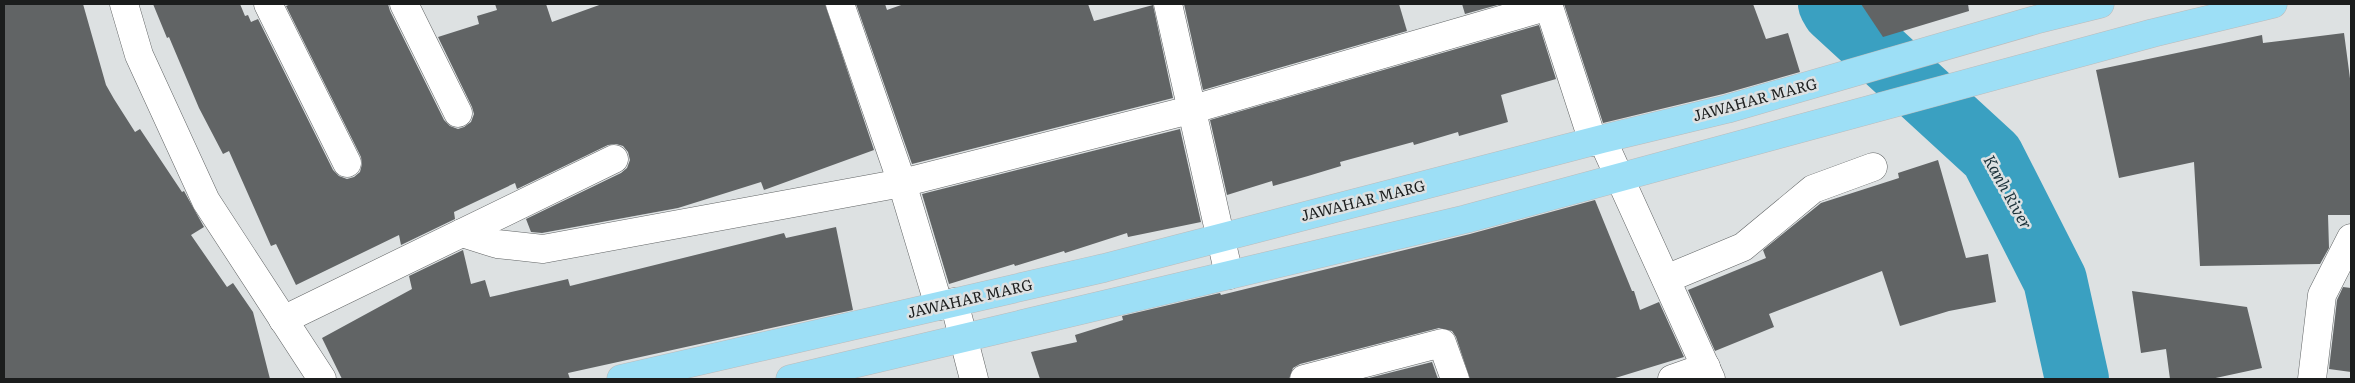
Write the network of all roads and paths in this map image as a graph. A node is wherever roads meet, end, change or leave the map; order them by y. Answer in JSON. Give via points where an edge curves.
{"nodes":[{"id":1,"x":124,"y":4,"type":"edge"},
{"id":2,"x":268,"y":4,"type":"edge"},
{"id":3,"x":404,"y":4,"type":"edge"},
{"id":4,"x":840,"y":4,"type":"edge"},
{"id":5,"x":1168,"y":4,"type":"edge"},
{"id":6,"x":2100,"y":4,"type":"edge"},
{"id":7,"x":2273,"y":4,"type":"edge"},
{"id":8,"x":1549,"y":5,"type":"edge"},
{"id":9,"x":1190,"y":110,"type":"junction"},
{"id":10,"x":458,"y":113,"type":"dead end"},
{"id":11,"x":1598,"y":140,"type":"junction"},
{"id":12,"x":614,"y":159,"type":"dead end"},
{"id":13,"x":347,"y":163,"type":"dead end"},
{"id":14,"x":1872,"y":167,"type":"dead end"},
{"id":15,"x":1620,"y":178,"type":"junction"},
{"id":16,"x":902,"y":183,"type":"junction"},
{"id":17,"x":462,"y":233,"type":"junction"},
{"id":18,"x":1221,"y":237,"type":"junction"},
{"id":19,"x":2351,"y":238,"type":"edge"},
{"id":20,"x":1229,"y":275,"type":"junction"},
{"id":21,"x":1666,"y":279,"type":"junction"},
{"id":22,"x":947,"y":304,"type":"junction"},
{"id":23,"x":283,"y":320,"type":"junction"},
{"id":24,"x":964,"y":338,"type":"junction"},
{"id":25,"x":1709,"y":373,"type":"edge"},
{"id":26,"x":322,"y":379,"type":"edge"},
{"id":27,"x":621,"y":379,"type":"edge"},
{"id":28,"x":790,"y":379,"type":"edge"},
{"id":29,"x":974,"y":379,"type":"edge"},
{"id":30,"x":1304,"y":379,"type":"edge"},
{"id":31,"x":1456,"y":379,"type":"edge"},
{"id":32,"x":1672,"y":379,"type":"edge"},
{"id":33,"x":2312,"y":379,"type":"edge"}],
"edges":[{"from":1,"to":23,"type":"street","via":[[139,55],[206,201]]},
{"from":2,"to":13,"type":"street"},
{"from":3,"to":10,"type":"street"},
{"from":4,"to":16,"type":"street"},
{"from":5,"to":9,"type":"street"},
{"from":6,"to":11,"type":"main road","name":"JAWAHAR MARG","via":[[1727,109]]},
{"from":7,"to":15,"type":"main road"},
{"from":8,"to":9,"type":"street"},
{"from":8,"to":11,"type":"street"},
{"from":9,"to":16,"type":"street"},
{"from":9,"to":18,"type":"street"},
{"from":11,"to":15,"type":"street"},
{"from":11,"to":18,"type":"main road","name":"JAWAHAR MARG"},
{"from":12,"to":17,"type":"street"},
{"from":14,"to":21,"type":"street","via":[[1813,189],[1743,247]]},
{"from":15,"to":20,"type":"main road","via":[[1466,219]]},
{"from":15,"to":21,"type":"street"},
{"from":16,"to":17,"type":"street","via":[[543,249],[497,244]]},
{"from":16,"to":22,"type":"street"},
{"from":17,"to":23,"type":"street"},
{"from":18,"to":20,"type":"street"},
{"from":18,"to":22,"type":"main road","name":"JAWAHAR MARG"},
{"from":19,"to":33,"type":"street","via":[[2322,295]]},
{"from":20,"to":24,"type":"main road"},
{"from":21,"to":25,"type":"street"},
{"from":22,"to":24,"type":"street"},
{"from":22,"to":27,"type":"main road","name":"JAWAHAR MARG"},
{"from":23,"to":26,"type":"street"},
{"from":24,"to":28,"type":"main road"},
{"from":24,"to":29,"type":"street"},
{"from":25,"to":32,"type":"street"},
{"from":30,"to":31,"type":"street","via":[[1442,343]]}]}
